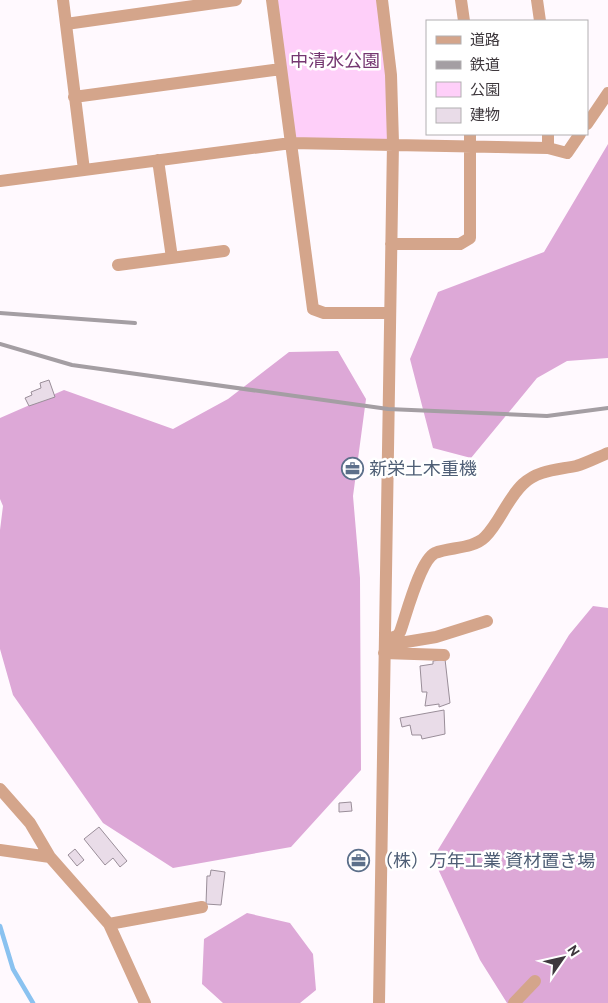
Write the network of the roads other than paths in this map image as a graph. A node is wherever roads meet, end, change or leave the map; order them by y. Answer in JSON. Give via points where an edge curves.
{"nodes":[{"id":1,"x":63,"y":0,"type":"edge"},
{"id":2,"x":236,"y":0,"type":"edge"},
{"id":3,"x":272,"y":0,"type":"edge"},
{"id":4,"x":382,"y":0,"type":"edge"},
{"id":5,"x":461,"y":0,"type":"edge"},
{"id":6,"x":537,"y":0,"type":"edge"},
{"id":7,"x":464,"y":20,"type":"edge"},
{"id":8,"x":540,"y":20,"type":"edge"},
{"id":9,"x":66,"y":24,"type":"junction"},
{"id":10,"x":281,"y":69,"type":"junction"},
{"id":11,"x":608,"y":93,"type":"edge"},
{"id":12,"x":74,"y":97,"type":"junction"},
{"id":13,"x":588,"y":123,"type":"edge"},
{"id":14,"x":470,"y":135,"type":"edge"},
{"id":15,"x":548,"y":135,"type":"edge"},
{"id":16,"x":579,"y":135,"type":"edge"},
{"id":17,"x":291,"y":143,"type":"junction"},
{"id":18,"x":393,"y":143,"type":"junction"},
{"id":19,"x":469,"y":147,"type":"junction"},
{"id":20,"x":548,"y":148,"type":"junction"},
{"id":21,"x":158,"y":160,"type":"junction"},
{"id":22,"x":84,"y":170,"type":"junction"},
{"id":23,"x":0,"y":181,"type":"edge"},
{"id":24,"x":390,"y":244,"type":"junction"},
{"id":25,"x":224,"y":251,"type":"dead end"},
{"id":26,"x":172,"y":258,"type":"junction"},
{"id":27,"x":118,"y":265,"type":"dead end"},
{"id":28,"x":389,"y":313,"type":"junction"},
{"id":29,"x":608,"y":453,"type":"edge"},
{"id":30,"x":487,"y":622,"type":"dead end"},
{"id":31,"x":384,"y":646,"type":"junction"},
{"id":32,"x":444,"y":655,"type":"dead end"},
{"id":33,"x":0,"y":789,"type":"edge"},
{"id":34,"x":0,"y":850,"type":"edge"},
{"id":35,"x":50,"y":857,"type":"junction"},
{"id":36,"x":202,"y":907,"type":"dead end"},
{"id":37,"x":109,"y":924,"type":"junction"},
{"id":38,"x":535,"y":981,"type":"dead end"},
{"id":39,"x":145,"y":1003,"type":"edge"},
{"id":40,"x":378,"y":1003,"type":"edge"},
{"id":41,"x":514,"y":1003,"type":"edge"}],
"edges":[{"from":1,"to":9,"type":"street"},
{"from":2,"to":9,"type":"street"},
{"from":3,"to":10,"type":"street"},
{"from":4,"to":18,"type":"street","via":[[391,75]]},
{"from":5,"to":7,"type":"street"},
{"from":6,"to":8,"type":"street"},
{"from":9,"to":12,"type":"street"},
{"from":10,"to":12,"type":"street"},
{"from":10,"to":17,"type":"street"},
{"from":11,"to":13,"type":"street"},
{"from":12,"to":22,"type":"street"},
{"from":14,"to":19,"type":"street"},
{"from":15,"to":20,"type":"street"},
{"from":16,"to":20,"type":"street","via":[[567,153]]},
{"from":17,"to":18,"type":"street"},
{"from":17,"to":21,"type":"street"},
{"from":17,"to":28,"type":"street","via":[[313,309],[324,313]]},
{"from":18,"to":19,"type":"street"},
{"from":18,"to":24,"type":"street"},
{"from":19,"to":20,"type":"street"},
{"from":19,"to":24,"type":"street","via":[[470,238],[460,244]]},
{"from":21,"to":22,"type":"street"},
{"from":21,"to":26,"type":"street"},
{"from":22,"to":23,"type":"street"},
{"from":24,"to":28,"type":"street"},
{"from":25,"to":26,"type":"street"},
{"from":26,"to":27,"type":"street"},
{"from":28,"to":31,"type":"street"},
{"from":29,"to":31,"type":"street","via":[[578,466],[542,472],[523,484],[485,537],[472,544],[433,554],[423,568],[400,632]]},
{"from":30,"to":31,"type":"street","via":[[436,637]]},
{"from":31,"to":32,"type":"street"},
{"from":31,"to":40,"type":"street"},
{"from":33,"to":35,"type":"street","via":[[30,824]]},
{"from":34,"to":35,"type":"street"},
{"from":35,"to":37,"type":"street"},
{"from":36,"to":37,"type":"street"},
{"from":37,"to":39,"type":"street"},
{"from":38,"to":41,"type":"street"}]}
